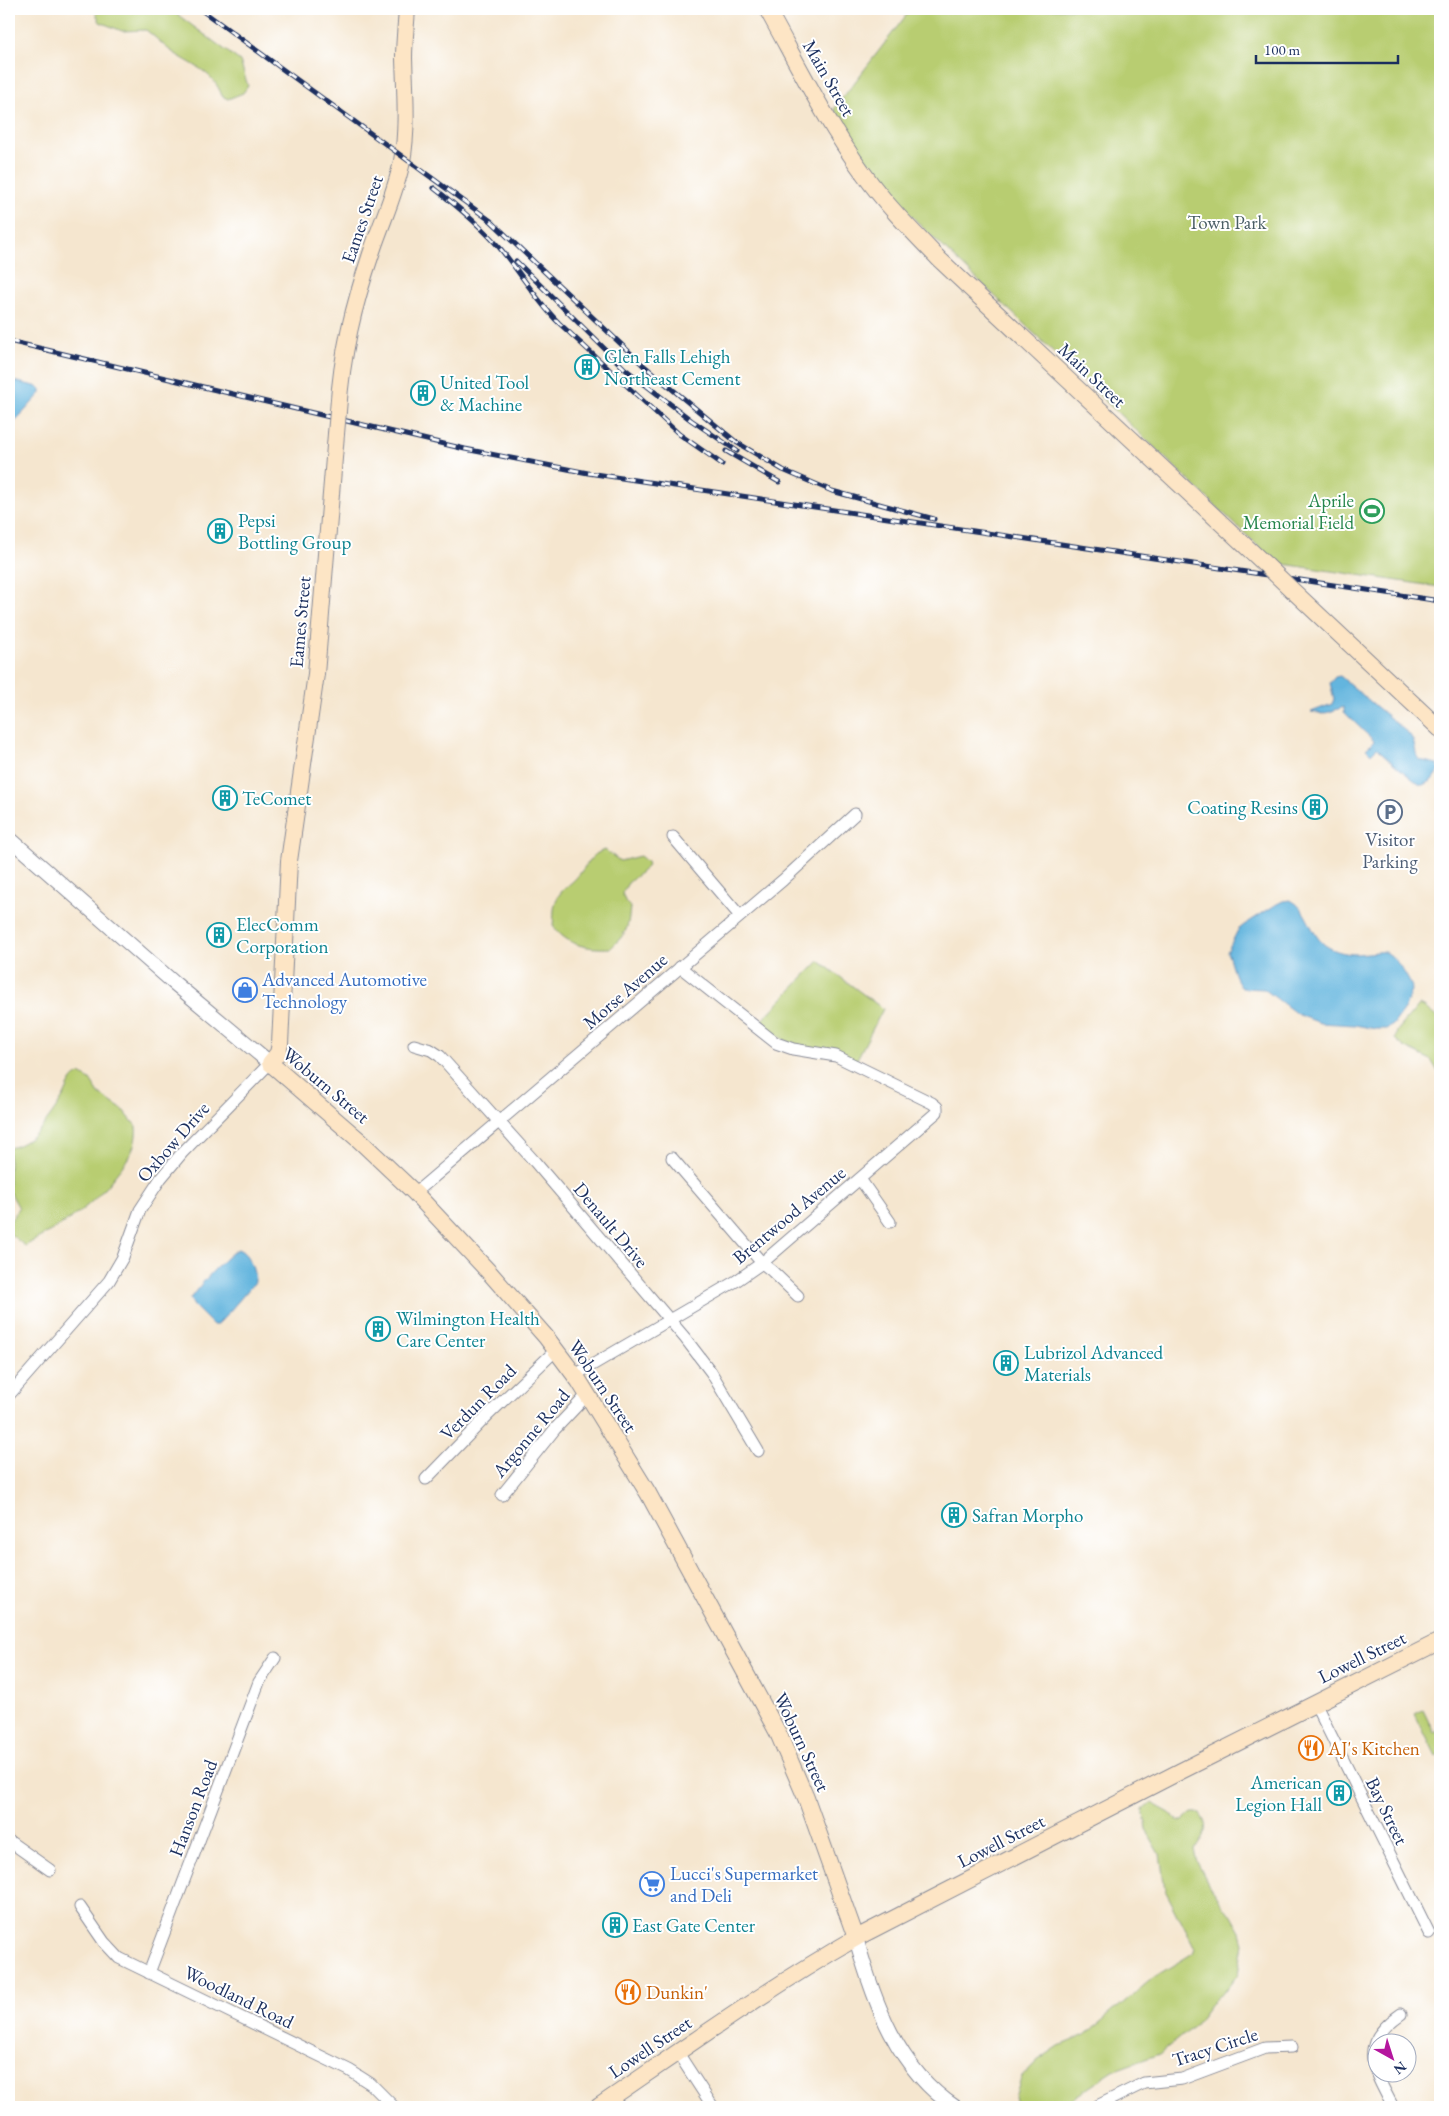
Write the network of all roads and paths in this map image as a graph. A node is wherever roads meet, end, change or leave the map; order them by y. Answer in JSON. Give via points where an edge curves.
{"nodes":[{"id":1,"x":407,"y":9,"type":"edge"},
{"id":2,"x":767,"y":9,"type":"edge"},
{"id":3,"x":1440,"y":728,"type":"edge"},
{"id":4,"x":855,"y":814,"type":"dead end"},
{"id":5,"x":673,"y":837,"type":"dead end"},
{"id":6,"x":9,"y":838,"type":"edge"},
{"id":7,"x":740,"y":916,"type":"junction"},
{"id":8,"x":680,"y":968,"type":"junction"},
{"id":9,"x":414,"y":1045,"type":"dead end"},
{"id":10,"x":270,"y":1063,"type":"junction"},
{"id":11,"x":498,"y":1122,"type":"junction"},
{"id":12,"x":672,"y":1158,"type":"dead end"},
{"id":13,"x":860,"y":1179,"type":"junction"},
{"id":14,"x":415,"y":1193,"type":"junction"},
{"id":15,"x":890,"y":1222,"type":"dead end"},
{"id":16,"x":762,"y":1264,"type":"junction"},
{"id":17,"x":798,"y":1296,"type":"dead end"},
{"id":18,"x":669,"y":1320,"type":"junction"},
{"id":19,"x":556,"y":1350,"type":"junction"},
{"id":20,"x":575,"y":1375,"type":"junction"},
{"id":21,"x":588,"y":1394,"type":"junction"},
{"id":22,"x":9,"y":1395,"type":"edge"},
{"id":23,"x":758,"y":1451,"type":"dead end"},
{"id":24,"x":426,"y":1479,"type":"dead end"},
{"id":25,"x":502,"y":1495,"type":"dead end"},
{"id":26,"x":1440,"y":1641,"type":"edge"},
{"id":27,"x":275,"y":1658,"type":"dead end"},
{"id":28,"x":1315,"y":1703,"type":"junction"},
{"id":29,"x":9,"y":1841,"type":"edge"},
{"id":30,"x":50,"y":1870,"type":"dead end"},
{"id":31,"x":80,"y":1907,"type":"dead end"},
{"id":32,"x":1429,"y":1934,"type":"dead end"},
{"id":33,"x":856,"y":1938,"type":"junction"},
{"id":34,"x":149,"y":1973,"type":"junction"},
{"id":35,"x":1401,"y":2014,"type":"dead end"},
{"id":36,"x":1292,"y":2047,"type":"dead end"},
{"id":37,"x":678,"y":2053,"type":"junction"},
{"id":38,"x":394,"y":2107,"type":"edge"},
{"id":39,"x":598,"y":2107,"type":"edge"},
{"id":40,"x":713,"y":2107,"type":"edge"},
{"id":41,"x":955,"y":2107,"type":"edge"},
{"id":42,"x":1095,"y":2107,"type":"edge"},
{"id":43,"x":1393,"y":2107,"type":"edge"}],
"edges":[{"from":1,"to":10,"type":"main road","name":"Eames Street","bridge":true,"via":[[402,160],[364,273],[341,370],[316,674],[289,861],[280,1044]]},
{"from":2,"to":3,"type":"main road","name":"Main Street","bridge":true,"via":[[852,156],[894,212],[940,260]]},
{"from":4,"to":7,"type":"street","name":"Morse Avenue"},
{"from":5,"to":7,"type":"street"},
{"from":6,"to":10,"type":"street","name":"Woburn Street"},
{"from":7,"to":8,"type":"street","name":"Morse Avenue"},
{"from":8,"to":11,"type":"street","name":"Morse Avenue"},
{"from":8,"to":13,"type":"street","name":"Brentwood Avenue","via":[[781,1045],[836,1056],[937,1107],[937,1113]]},
{"from":9,"to":11,"type":"street","name":"Denault Drive","via":[[439,1054]]},
{"from":10,"to":14,"type":"main road","name":"Woburn Street"},
{"from":10,"to":22,"type":"street","name":"Oxbow Drive","via":[[161,1178],[140,1210],[109,1281]]},
{"from":11,"to":14,"type":"street","name":"Morse Avenue"},
{"from":11,"to":18,"type":"street","name":"Denault Drive"},
{"from":12,"to":16,"type":"street"},
{"from":13,"to":15,"type":"street"},
{"from":13,"to":16,"type":"street","name":"Brentwood Avenue"},
{"from":14,"to":19,"type":"main road","name":"Woburn Street"},
{"from":16,"to":17,"type":"street"},
{"from":16,"to":18,"type":"street","name":"Brentwood Avenue"},
{"from":18,"to":20,"type":"street","name":"Brentwood Avenue"},
{"from":18,"to":23,"type":"street","name":"Denault Drive","via":[[703,1361]]},
{"from":19,"to":20,"type":"main road","name":"Woburn Street"},
{"from":19,"to":24,"type":"street","name":"Verdun Road"},
{"from":20,"to":21,"type":"main road","name":"Woburn Street"},
{"from":21,"to":25,"type":"street","name":"Argonne Road","via":[[555,1428]]},
{"from":21,"to":33,"type":"main road","name":"Woburn Street","via":[[648,1492],[778,1733],[806,1798]]},
{"from":26,"to":28,"type":"main road","name":"Lowell Street"},
{"from":27,"to":34,"type":"street","name":"Hanson Road","via":[[259,1682]]},
{"from":28,"to":32,"type":"street","name":"Bay Street"},
{"from":28,"to":33,"type":"main road","name":"Lowell Street"},
{"from":29,"to":30,"type":"street"},
{"from":31,"to":34,"type":"street","name":"Woodland Road","via":[[114,1954]]},
{"from":33,"to":37,"type":"main road","name":"Lowell Street"},
{"from":33,"to":41,"type":"street","name":"Woburn Street","via":[[894,2039],[926,2084]]},
{"from":34,"to":38,"type":"street","name":"Woodland Road","via":[[350,2070],[371,2084]]},
{"from":35,"to":43,"type":"street","via":[[1379,2034],[1372,2061]]},
{"from":36,"to":42,"type":"street","name":"Tracy Circle","via":[[1249,2052],[1182,2079],[1144,2084]]},
{"from":37,"to":39,"type":"main road","name":"Lowell Street"},
{"from":37,"to":40,"type":"street"}]}
